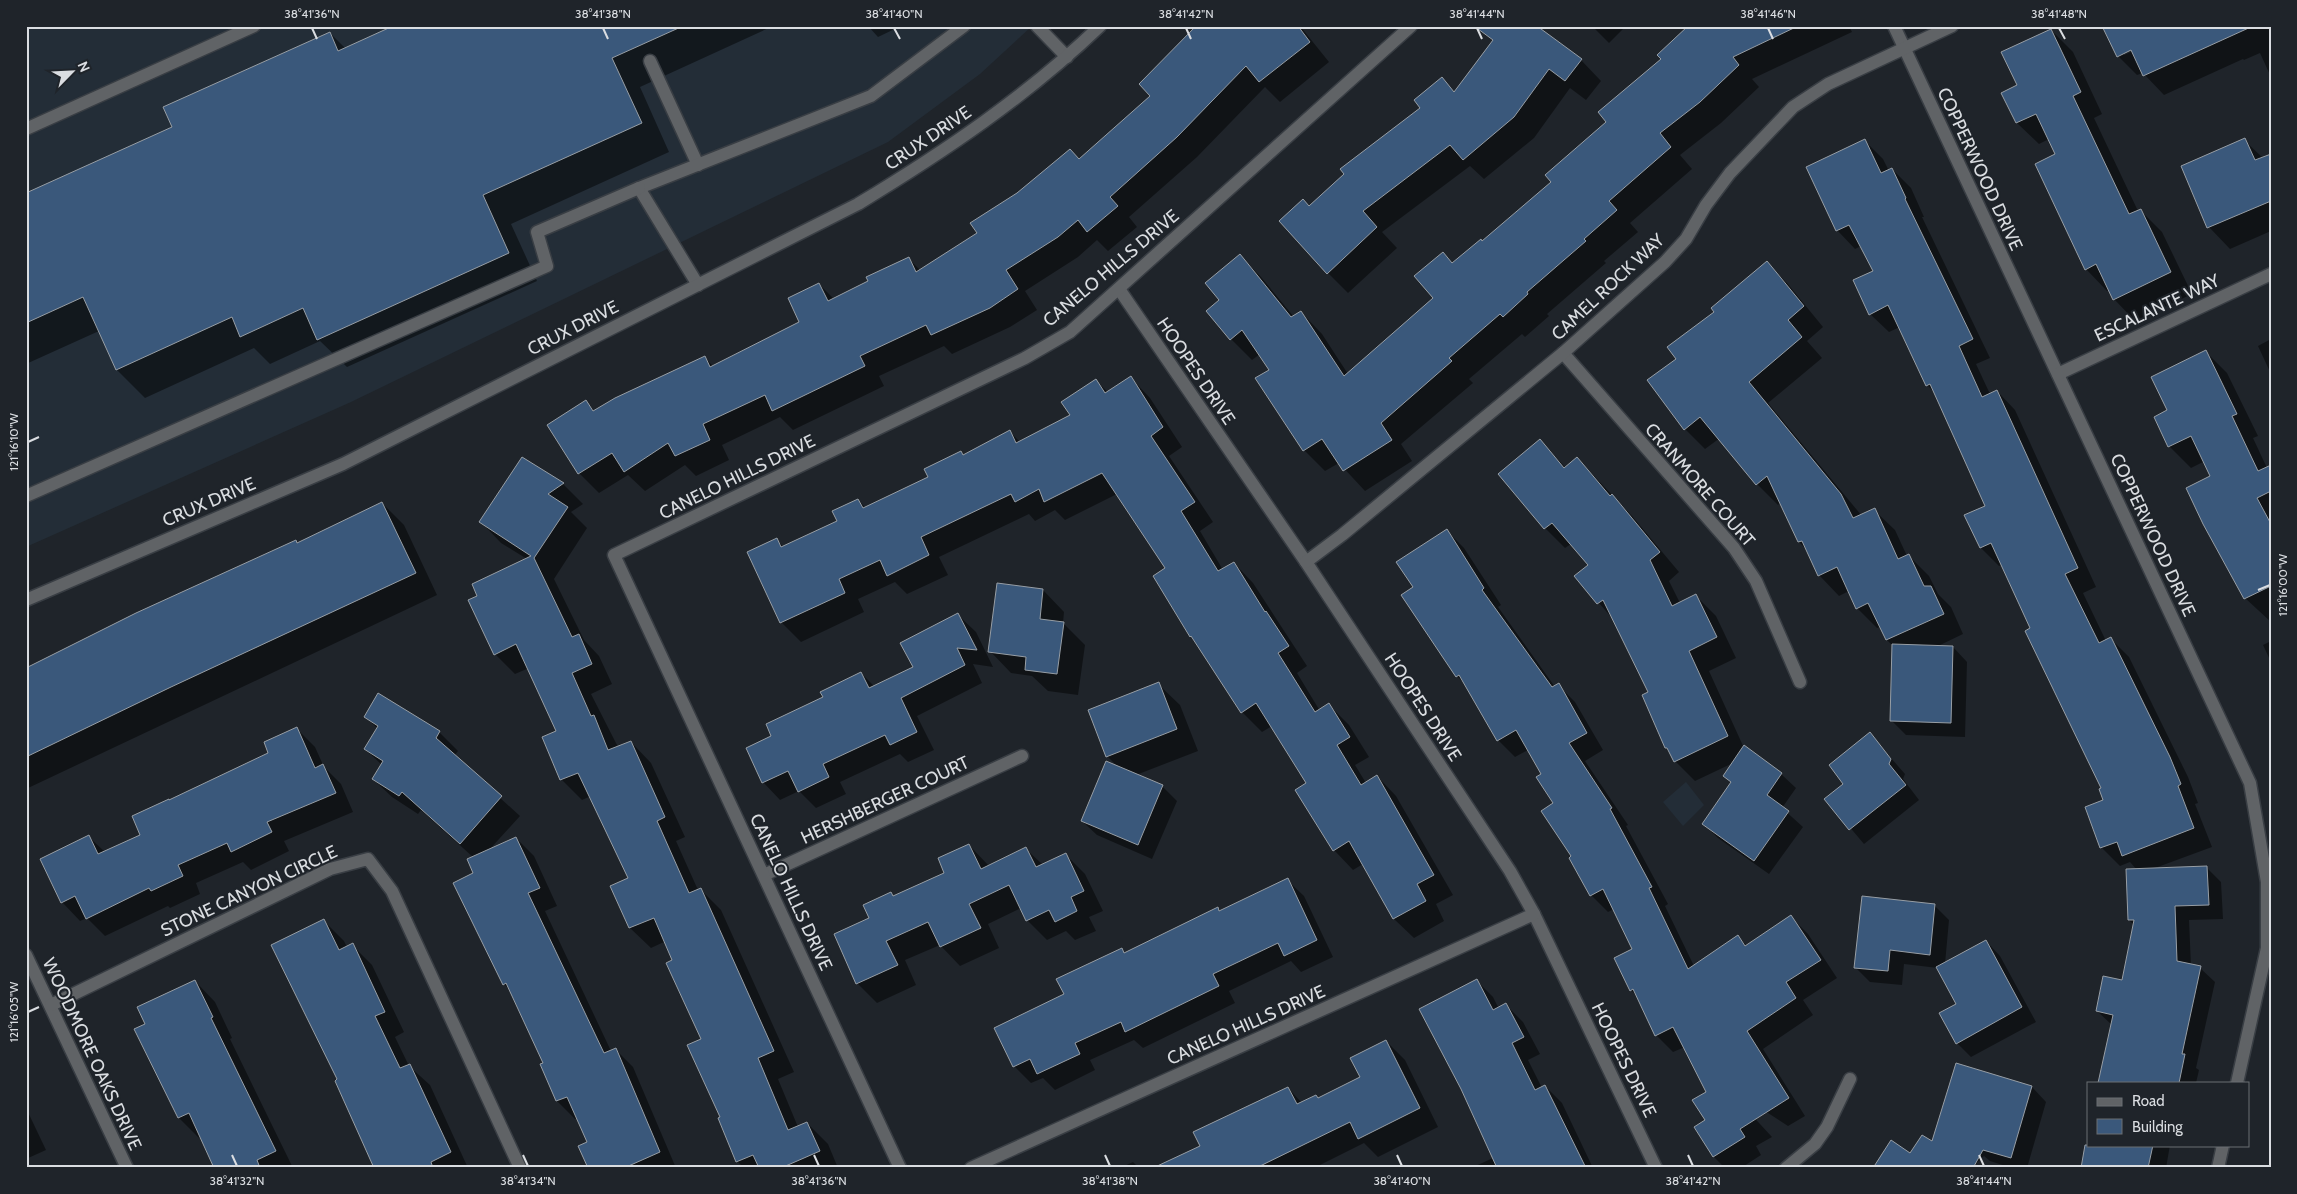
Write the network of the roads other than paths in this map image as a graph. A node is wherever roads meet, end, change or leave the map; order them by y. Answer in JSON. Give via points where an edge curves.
{"nodes":[{"id":1,"x":254,"y":26,"type":"edge"},
{"id":2,"x":964,"y":26,"type":"edge"},
{"id":3,"x":1037,"y":26,"type":"edge"},
{"id":4,"x":1100,"y":26,"type":"edge"},
{"id":5,"x":1411,"y":26,"type":"edge"},
{"id":6,"x":1894,"y":26,"type":"edge"},
{"id":7,"x":1952,"y":26,"type":"edge"},
{"id":8,"x":1904,"y":48,"type":"junction"},
{"id":9,"x":1068,"y":58,"type":"junction"},
{"id":10,"x":650,"y":61,"type":"dead end"},
{"id":11,"x":26,"y":129,"type":"edge"},
{"id":12,"x":698,"y":165,"type":"junction"},
{"id":13,"x":639,"y":188,"type":"junction"},
{"id":14,"x":2271,"y":274,"type":"edge"},
{"id":15,"x":698,"y":285,"type":"junction"},
{"id":16,"x":1119,"y":289,"type":"junction"},
{"id":17,"x":1562,"y":354,"type":"junction"},
{"id":18,"x":2058,"y":374,"type":"junction"},
{"id":19,"x":26,"y":496,"type":"edge"},
{"id":20,"x":1306,"y":562,"type":"junction"},
{"id":21,"x":26,"y":600,"type":"edge"},
{"id":22,"x":1800,"y":682,"type":"dead end"},
{"id":23,"x":1022,"y":756,"type":"dead end"},
{"id":24,"x":764,"y":875,"type":"junction"},
{"id":25,"x":1534,"y":914,"type":"junction"},
{"id":26,"x":26,"y":955,"type":"edge"},
{"id":27,"x":51,"y":1005,"type":"junction"},
{"id":28,"x":1850,"y":1079,"type":"dead end"},
{"id":29,"x":2237,"y":1082,"type":"edge"},
{"id":30,"x":2224,"y":1146,"type":"edge"},
{"id":31,"x":127,"y":1168,"type":"edge"},
{"id":32,"x":520,"y":1168,"type":"edge"},
{"id":33,"x":900,"y":1168,"type":"edge"},
{"id":34,"x":971,"y":1168,"type":"edge"},
{"id":35,"x":1656,"y":1168,"type":"edge"},
{"id":36,"x":1786,"y":1168,"type":"edge"},
{"id":37,"x":2218,"y":1168,"type":"edge"}],
"edges":[{"from":1,"to":11,"type":"street"},
{"from":2,"to":12,"type":"street","via":[[871,96]]},
{"from":3,"to":9,"type":"street"},
{"from":4,"to":9,"type":"street","name":"CRUX DRIVE"},
{"from":5,"to":16,"type":"street","name":"CANELO HILLS DRIVE"},
{"from":6,"to":8,"type":"street","name":"COPPERWOOD DRIVE"},
{"from":7,"to":8,"type":"street","name":"CAMEL ROCK WAY"},
{"from":8,"to":17,"type":"street","name":"CAMEL ROCK WAY","via":[[1828,84],[1794,107],[1730,173],[1686,239],[1665,262]]},
{"from":8,"to":18,"type":"street","name":"COPPERWOOD DRIVE"},
{"from":9,"to":15,"type":"street","name":"CRUX DRIVE","via":[[981,125],[920,166],[858,204]]},
{"from":10,"to":12,"type":"street"},
{"from":12,"to":13,"type":"street"},
{"from":13,"to":15,"type":"street"},
{"from":13,"to":19,"type":"street","via":[[537,232],[547,266]]},
{"from":14,"to":18,"type":"street","name":"ESCALANTE WAY"},
{"from":15,"to":21,"type":"street","name":"CRUX DRIVE","via":[[344,464]]},
{"from":16,"to":20,"type":"street","name":"HOOPES DRIVE"},
{"from":16,"to":24,"type":"street","name":"CANELO HILLS DRIVE","via":[[1070,332],[1026,358],[614,555]]},
{"from":17,"to":20,"type":"street","name":"CAMEL ROCK WAY"},
{"from":17,"to":22,"type":"street","name":"CRANMORE COURT","via":[[1734,548],[1756,581]]},
{"from":18,"to":29,"type":"street","name":"COPPERWOOD DRIVE","via":[[2250,783],[2267,882],[2267,948]]},
{"from":20,"to":25,"type":"street","name":"HOOPES DRIVE","via":[[1510,871]]},
{"from":23,"to":24,"type":"street","name":"HERSHBERGER COURT"},
{"from":24,"to":33,"type":"street","name":"CANELO HILLS DRIVE"},
{"from":25,"to":34,"type":"street","name":"CANELO HILLS DRIVE"},
{"from":25,"to":35,"type":"street","name":"HOOPES DRIVE"},
{"from":26,"to":27,"type":"street","name":"WOODMORE OAKS DRIVE"},
{"from":27,"to":31,"type":"street","name":"WOODMORE OAKS DRIVE"},
{"from":27,"to":32,"type":"street","name":"STONE CANYON CIRCLE","via":[[330,869],[368,859],[392,891]]},
{"from":28,"to":36,"type":"street","via":[[1827,1127],[1815,1144]]},
{"from":30,"to":37,"type":"street"}]}
